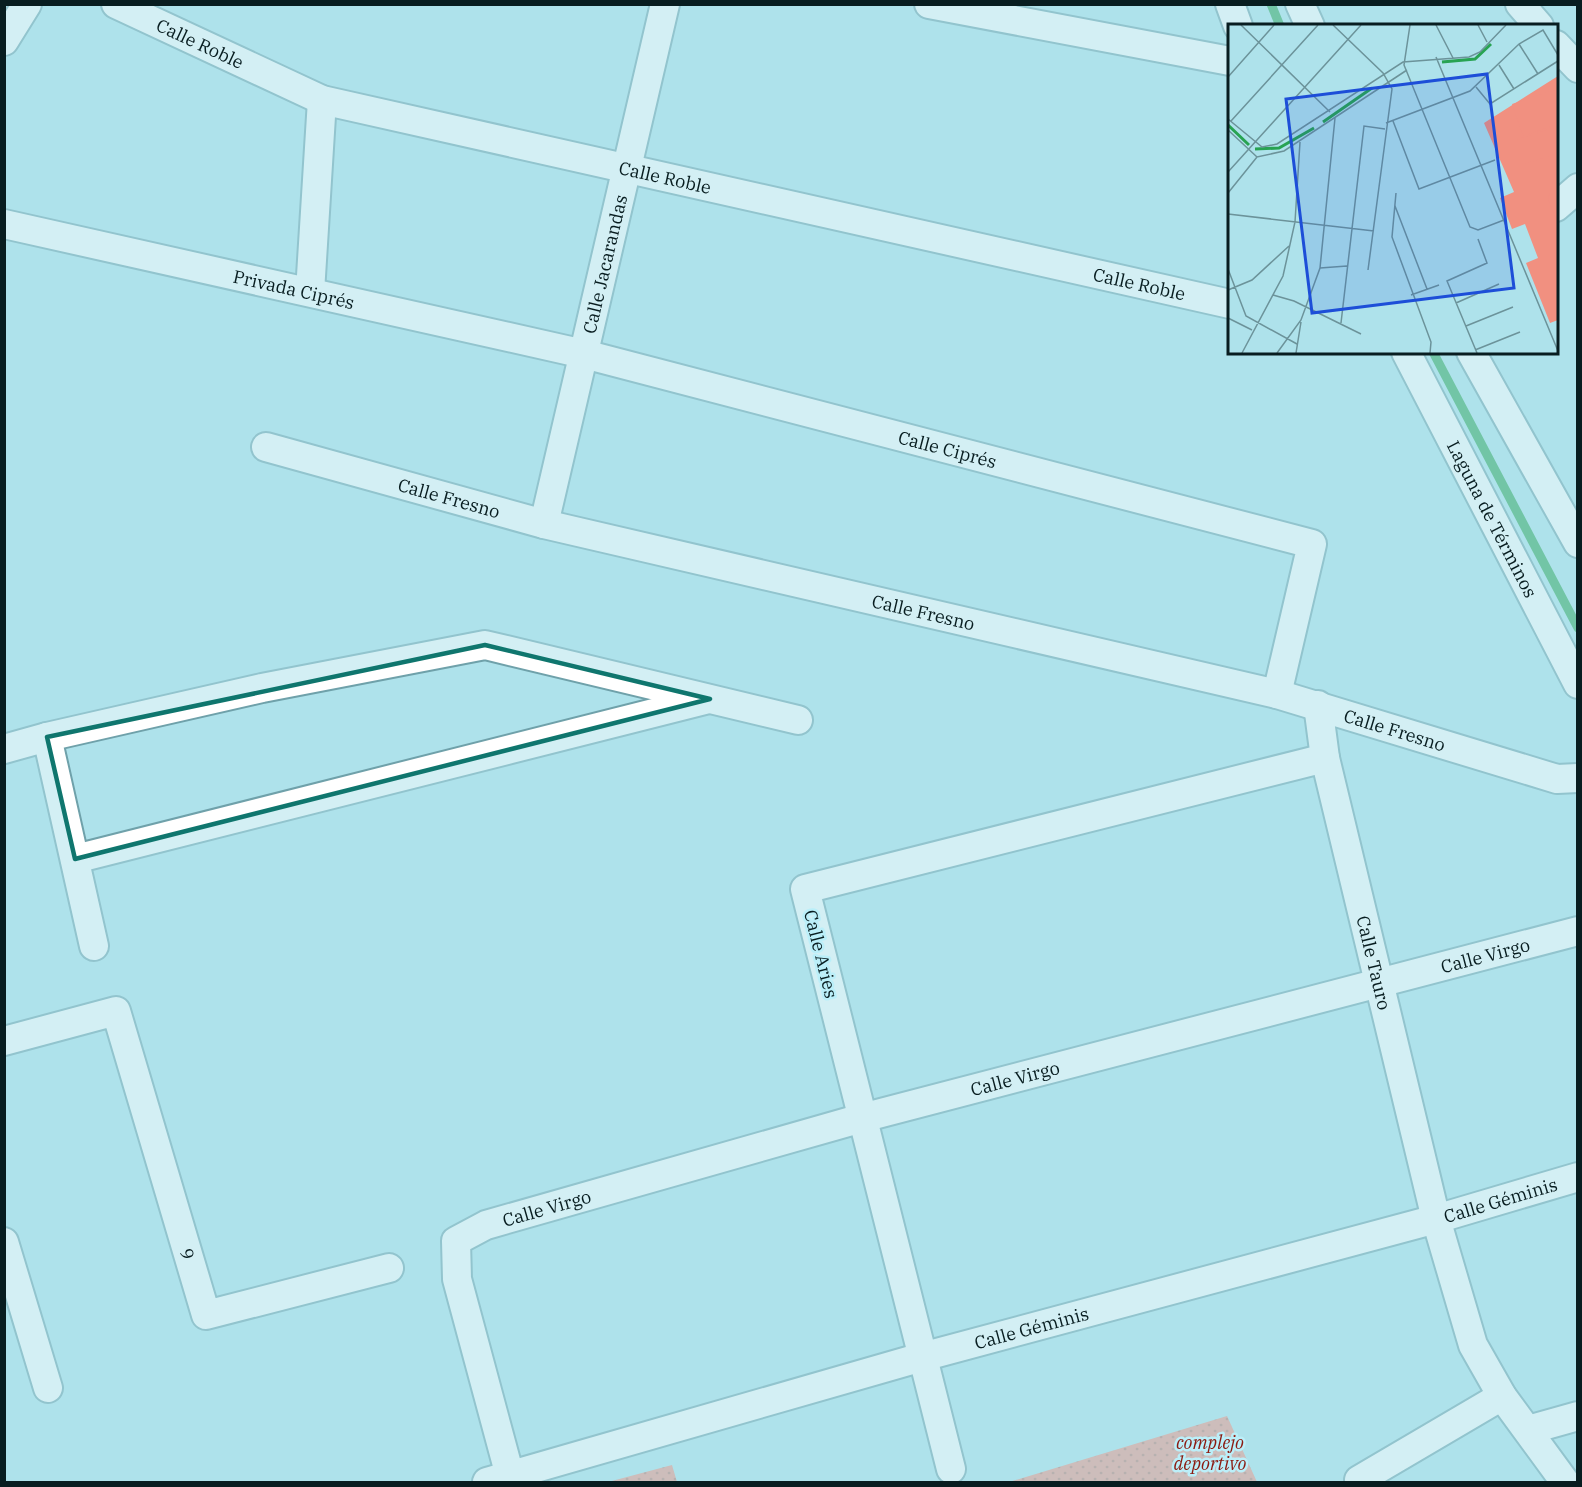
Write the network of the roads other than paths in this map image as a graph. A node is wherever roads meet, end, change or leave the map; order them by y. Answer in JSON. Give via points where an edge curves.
{"nodes":[{"id":1,"x":27,"y":4,"type":"edge"},
{"id":2,"x":116,"y":4,"type":"edge"},
{"id":3,"x":665,"y":4,"type":"edge"},
{"id":4,"x":929,"y":4,"type":"edge"},
{"id":5,"x":1230,"y":4,"type":"edge"},
{"id":6,"x":1300,"y":4,"type":"edge"},
{"id":7,"x":1521,"y":4,"type":"edge"},
{"id":8,"x":1237,"y":24,"type":"edge"},
{"id":9,"x":1309,"y":24,"type":"edge"},
{"id":10,"x":1537,"y":24,"type":"edge"},
{"id":11,"x":4,"y":41,"type":"edge"},
{"id":12,"x":1558,"y":46,"type":"edge"},
{"id":13,"x":1228,"y":61,"type":"edge"},
{"id":14,"x":1578,"y":68,"type":"edge"},
{"id":15,"x":322,"y":100,"type":"junction"},
{"id":16,"x":625,"y":168,"type":"junction"},
{"id":17,"x":1578,"y":188,"type":"edge"},
{"id":18,"x":1558,"y":206,"type":"edge"},
{"id":19,"x":4,"y":224,"type":"edge"},
{"id":20,"x":309,"y":292,"type":"junction"},
{"id":21,"x":1228,"y":304,"type":"edge"},
{"id":22,"x":584,"y":354,"type":"junction"},
{"id":23,"x":1407,"y":354,"type":"edge"},
{"id":24,"x":1472,"y":354,"type":"edge"},
{"id":25,"x":266,"y":447,"type":"dead end"},
{"id":26,"x":544,"y":524,"type":"junction"},
{"id":27,"x":1578,"y":543,"type":"edge"},
{"id":28,"x":1570,"y":652,"type":"edge"},
{"id":29,"x":1578,"y":684,"type":"edge"},
{"id":30,"x":1277,"y":694,"type":"junction"},
{"id":31,"x":710,"y":699,"type":"junction"},
{"id":32,"x":1318,"y":705,"type":"junction"},
{"id":33,"x":798,"y":720,"type":"dead end"},
{"id":34,"x":47,"y":737,"type":"junction"},
{"id":35,"x":4,"y":749,"type":"edge"},
{"id":36,"x":1325,"y":758,"type":"junction"},
{"id":37,"x":1578,"y":778,"type":"edge"},
{"id":38,"x":75,"y":859,"type":"junction"},
{"id":39,"x":1578,"y":931,"type":"edge"},
{"id":40,"x":94,"y":946,"type":"dead end"},
{"id":41,"x":1380,"y":984,"type":"junction"},
{"id":42,"x":4,"y":1041,"type":"edge"},
{"id":43,"x":862,"y":1118,"type":"junction"},
{"id":44,"x":1578,"y":1177,"type":"edge"},
{"id":45,"x":1436,"y":1219,"type":"junction"},
{"id":46,"x":4,"y":1242,"type":"edge"},
{"id":47,"x":389,"y":1268,"type":"dead end"},
{"id":48,"x":922,"y":1357,"type":"junction"},
{"id":49,"x":48,"y":1388,"type":"dead end"},
{"id":50,"x":1502,"y":1396,"type":"junction"},
{"id":51,"x":1578,"y":1416,"type":"edge"},
{"id":52,"x":1528,"y":1430,"type":"junction"},
{"id":53,"x":951,"y":1469,"type":"dead end"},
{"id":54,"x":499,"y":1479,"type":"edge"},
{"id":55,"x":1356,"y":1482,"type":"edge"},
{"id":56,"x":1565,"y":1482,"type":"edge"}],
"edges":[{"from":1,"to":11,"type":"street"},
{"from":2,"to":15,"type":"street","name":"Calle Roble"},
{"from":3,"to":16,"type":"street","name":"Calle Jacarandas"},
{"from":4,"to":13,"type":"street"},
{"from":5,"to":8,"type":"street"},
{"from":6,"to":9,"type":"street"},
{"from":7,"to":10,"type":"street"},
{"from":12,"to":14,"type":"street"},
{"from":15,"to":16,"type":"street","name":"Calle Roble"},
{"from":15,"to":20,"type":"street"},
{"from":16,"to":21,"type":"street","name":"Calle Roble"},
{"from":16,"to":22,"type":"street","name":"Calle Jacarandas"},
{"from":17,"to":18,"type":"street"},
{"from":19,"to":20,"type":"street","name":"Privada Ciprés"},
{"from":20,"to":22,"type":"street","name":"Privada Ciprés"},
{"from":22,"to":26,"type":"street","name":"Calle Jacarandas"},
{"from":22,"to":30,"type":"street","name":"Calle Ciprés","via":[[1312,544]]},
{"from":23,"to":28,"type":"street","name":"Laguna de Términos"},
{"from":24,"to":27,"type":"street"},
{"from":25,"to":26,"type":"street","name":"Calle Fresno"},
{"from":26,"to":30,"type":"street","name":"Calle Fresno"},
{"from":28,"to":29,"type":"street","name":"Laguna de Términos"},
{"from":30,"to":32,"type":"street","name":"Calle Fresno"},
{"from":31,"to":33,"type":"street"},
{"from":31,"to":34,"type":"street","via":[[485,645],[262,688]]},
{"from":31,"to":38,"type":"street"},
{"from":32,"to":36,"type":"street","name":"Calle Tauro"},
{"from":32,"to":37,"type":"street","name":"Calle Fresno","via":[[1557,779]]},
{"from":34,"to":35,"type":"street"},
{"from":34,"to":38,"type":"street"},
{"from":36,"to":41,"type":"street","name":"Calle Tauro"},
{"from":36,"to":43,"type":"street","name":"Calle Aries","via":[[805,889]]},
{"from":38,"to":40,"type":"street"},
{"from":39,"to":41,"type":"street","name":"Calle Virgo"},
{"from":41,"to":43,"type":"street","name":"Calle Virgo"},
{"from":41,"to":45,"type":"street","name":"Calle Tauro"},
{"from":42,"to":47,"type":"street","name":"9","via":[[116,1011],[206,1315]]},
{"from":43,"to":48,"type":"street","name":"Calle Aries"},
{"from":43,"to":54,"type":"street","name":"Calle Virgo","via":[[486,1225],[456,1241],[457,1279]]},
{"from":44,"to":45,"type":"street","name":"Calle Géminis"},
{"from":45,"to":48,"type":"street","name":"Calle Géminis"},
{"from":45,"to":50,"type":"street","name":"Calle Tauro","via":[[1473,1345]]},
{"from":46,"to":49,"type":"street"},
{"from":48,"to":53,"type":"street","name":"Calle Aries"},
{"from":48,"to":54,"type":"street","name":"Calle Géminis"},
{"from":50,"to":52,"type":"street","name":"Calle Tauro"},
{"from":50,"to":55,"type":"street"},
{"from":51,"to":52,"type":"street"},
{"from":52,"to":56,"type":"street","name":"Calle Tauro"}]}
